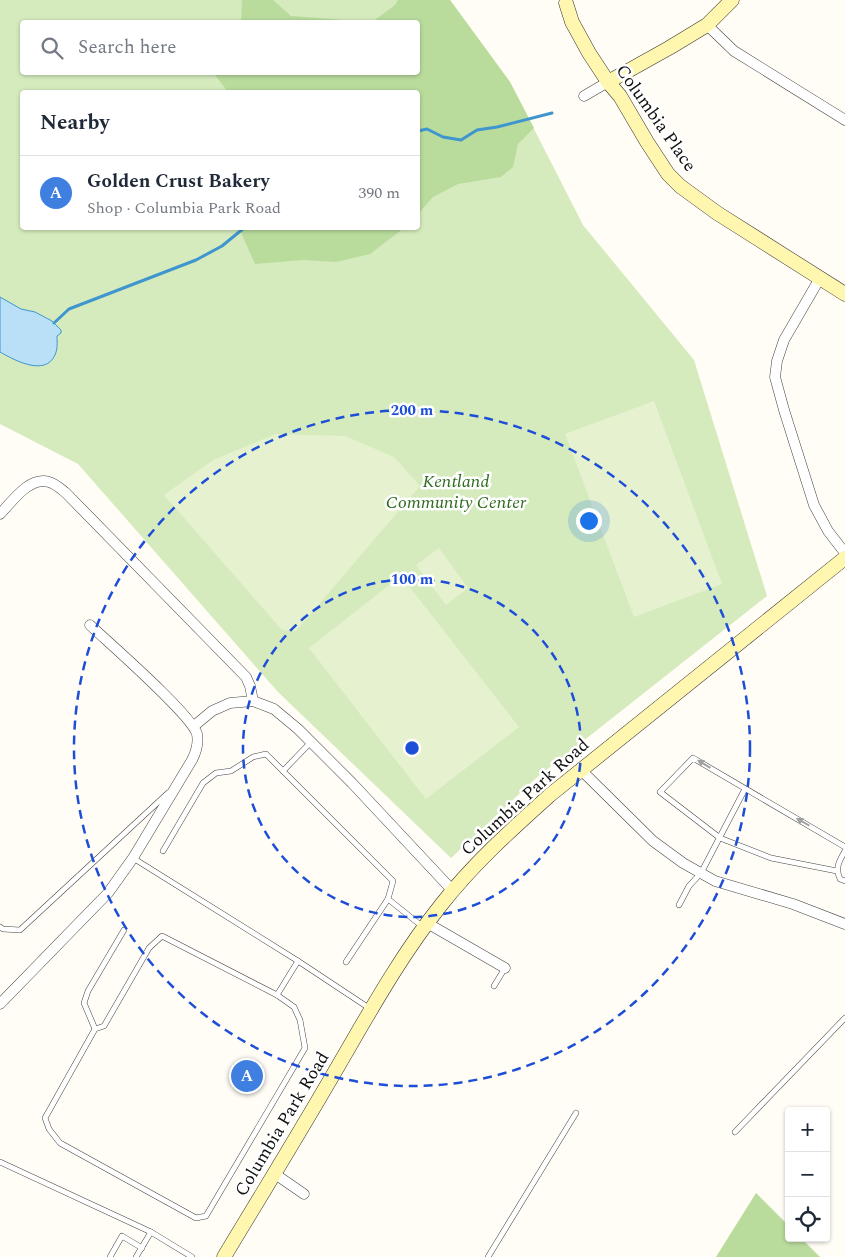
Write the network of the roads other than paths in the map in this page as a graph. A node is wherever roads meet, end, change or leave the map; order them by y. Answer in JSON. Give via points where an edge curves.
{"nodes":[{"id":1,"x":732,"y":0,"type":"edge"},
{"id":2,"x":566,"y":3,"type":"dead end"},
{"id":3,"x":707,"y":25,"type":"junction"},
{"id":4,"x":608,"y":82,"type":"junction"},
{"id":5,"x":584,"y":96,"type":"dead end"},
{"id":6,"x":845,"y":120,"type":"edge"},
{"id":7,"x":820,"y":278,"type":"junction"},
{"id":8,"x":845,"y":294,"type":"edge"},
{"id":9,"x":0,"y":514,"type":"edge"},
{"id":10,"x":845,"y":553,"type":"edge"},
{"id":11,"x":845,"y":558,"type":"edge"},
{"id":12,"x":90,"y":625,"type":"dead end"},
{"id":13,"x":253,"y":701,"type":"junction"},
{"id":14,"x":194,"y":726,"type":"junction"},
{"id":15,"x":311,"y":742,"type":"junction"},
{"id":16,"x":581,"y":770,"type":"junction"},
{"id":17,"x":283,"y":771,"type":"junction"},
{"id":18,"x":178,"y":784,"type":"junction"},
{"id":19,"x":745,"y":790,"type":"junction"},
{"id":20,"x":720,"y":838,"type":"junction"},
{"id":21,"x":845,"y":849,"type":"edge"},
{"id":22,"x":164,"y":851,"type":"dead end"},
{"id":23,"x":133,"y":858,"type":"junction"},
{"id":24,"x":837,"y":871,"type":"junction"},
{"id":25,"x":701,"y":873,"type":"junction"},
{"id":26,"x":845,"y":881,"type":"edge"},
{"id":27,"x":453,"y":890,"type":"junction"},
{"id":28,"x":388,"y":899,"type":"junction"},
{"id":29,"x":679,"y":905,"type":"dead end"},
{"id":30,"x":845,"y":924,"type":"edge"},
{"id":31,"x":426,"y":925,"type":"junction"},
{"id":32,"x":0,"y":927,"type":"edge"},
{"id":33,"x":124,"y":930,"type":"dead end"},
{"id":34,"x":298,"y":961,"type":"junction"},
{"id":35,"x":346,"y":962,"type":"dead end"},
{"id":36,"x":505,"y":968,"type":"joint"},
{"id":37,"x":494,"y":986,"type":"dead end"},
{"id":38,"x":278,"y":995,"type":"junction"},
{"id":39,"x":0,"y":1004,"type":"edge"},
{"id":40,"x":372,"y":1010,"type":"junction"},
{"id":41,"x":845,"y":1018,"type":"edge"},
{"id":42,"x":95,"y":1029,"type":"junction"},
{"id":43,"x":576,"y":1114,"type":"dead end"},
{"id":44,"x":734,"y":1132,"type":"dead end"},
{"id":45,"x":0,"y":1162,"type":"edge"},
{"id":46,"x":275,"y":1174,"type":"junction"},
{"id":47,"x":304,"y":1194,"type":"dead end"},
{"id":48,"x":151,"y":1232,"type":"junction"},
{"id":49,"x":142,"y":1248,"type":"junction"},
{"id":50,"x":110,"y":1257,"type":"edge"},
{"id":51,"x":136,"y":1257,"type":"edge"},
{"id":52,"x":192,"y":1257,"type":"edge"},
{"id":53,"x":224,"y":1257,"type":"edge"},
{"id":54,"x":488,"y":1257,"type":"edge"}],
"edges":[{"from":1,"to":3,"type":"street"},
{"from":2,"to":4,"type":"street","name":"Columbia Place","via":[[589,54]]},
{"from":3,"to":4,"type":"street"},
{"from":3,"to":6,"type":"street","via":[[734,51]]},
{"from":4,"to":5,"type":"street"},
{"from":4,"to":7,"type":"street","name":"Columbia Place","via":[[668,174],[680,186]]},
{"from":7,"to":8,"type":"street","name":"Columbia Place"},
{"from":7,"to":10,"type":"street","via":[[784,340],[775,377],[814,505]]},
{"from":9,"to":13,"type":"street","via":[[23,490],[36,482],[57,486],[246,677]]},
{"from":11,"to":16,"type":"street","name":"Columbia Park Road"},
{"from":12,"to":14,"type":"street"},
{"from":13,"to":14,"type":"street","via":[[230,703],[212,711]]},
{"from":13,"to":15,"type":"street","via":[[274,709]]},
{"from":14,"to":18,"type":"street","via":[[198,747]]},
{"from":15,"to":17,"type":"lane"},
{"from":15,"to":27,"type":"street"},
{"from":16,"to":25,"type":"street","via":[[653,841]]},
{"from":16,"to":27,"type":"street","name":"Columbia Park Road","via":[[515,826]]},
{"from":17,"to":22,"type":"lane","via":[[266,754],[253,757],[231,771],[216,773],[203,783]]},
{"from":17,"to":28,"type":"lane","via":[[392,881]]},
{"from":18,"to":23,"type":"street"},
{"from":18,"to":32,"type":"lane","via":[[20,930]]},
{"from":19,"to":20,"type":"lane"},
{"from":19,"to":20,"type":"lane","one_way":true,"via":[[693,758],[660,792]]},
{"from":21,"to":19,"type":"lane","one_way":true,"via":[[835,840]]},
{"from":20,"to":24,"type":"lane","via":[[771,858]]},
{"from":20,"to":25,"type":"lane"},
{"from":21,"to":24,"type":"lane"},
{"from":23,"to":34,"type":"lane"},
{"from":23,"to":39,"type":"street","via":[[108,893]]},
{"from":24,"to":26,"type":"lane","via":[[840,879]]},
{"from":25,"to":29,"type":"lane","via":[[689,886]]},
{"from":25,"to":30,"type":"street","via":[[715,881],[802,907]]},
{"from":27,"to":31,"type":"street","name":"Columbia Park Road"},
{"from":28,"to":31,"type":"lane"},
{"from":28,"to":35,"type":"lane"},
{"from":31,"to":36,"type":"street"},
{"from":31,"to":40,"type":"street","name":"Columbia Park Road"},
{"from":33,"to":42,"type":"lane","via":[[84,1003]]},
{"from":34,"to":38,"type":"lane"},
{"from":34,"to":40,"type":"lane"},
{"from":36,"to":37,"type":"lane"},
{"from":38,"to":42,"type":"lane","via":[[162,936],[149,948],[104,1026]]},
{"from":38,"to":42,"type":"lane","via":[[294,1007],[305,1048],[206,1216],[196,1218],[60,1143],[49,1128],[45,1118]]},
{"from":40,"to":46,"type":"street","name":"Columbia Park Road"},
{"from":41,"to":44,"type":"lane"},
{"from":43,"to":54,"type":"lane"},
{"from":45,"to":48,"type":"lane"},
{"from":46,"to":47,"type":"street"},
{"from":46,"to":53,"type":"street","name":"Columbia Park Road"},
{"from":48,"to":49,"type":"lane"},
{"from":48,"to":52,"type":"lane"},
{"from":49,"to":50,"type":"lane","via":[[122,1236]]},
{"from":49,"to":51,"type":"lane"}]}
